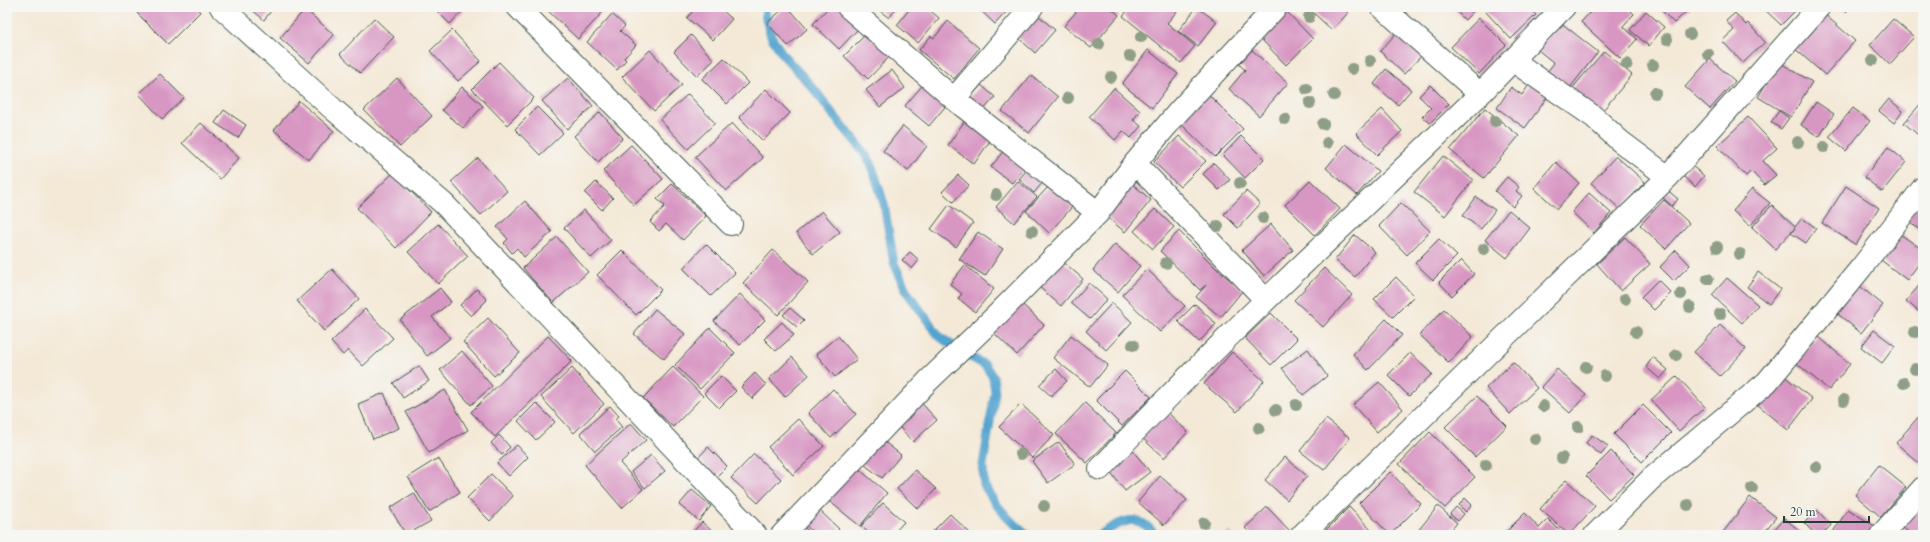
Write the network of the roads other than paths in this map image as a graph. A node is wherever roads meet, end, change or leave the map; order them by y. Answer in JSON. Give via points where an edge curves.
{"nodes":[{"id":1,"x":221,"y":7,"type":"edge"},
{"id":2,"x":518,"y":7,"type":"edge"},
{"id":3,"x":848,"y":7,"type":"edge"},
{"id":4,"x":1032,"y":7,"type":"edge"},
{"id":5,"x":1276,"y":7,"type":"edge"},
{"id":6,"x":1382,"y":7,"type":"edge"},
{"id":7,"x":1564,"y":7,"type":"edge"},
{"id":8,"x":1819,"y":7,"type":"edge"},
{"id":9,"x":1512,"y":60,"type":"junction"},
{"id":10,"x":1480,"y":94,"type":"junction"},
{"id":11,"x":954,"y":99,"type":"junction"},
{"id":12,"x":1135,"y":163,"type":"junction"},
{"id":13,"x":1668,"y":177,"type":"junction"},
{"id":14,"x":1923,"y":188,"type":"edge"},
{"id":15,"x":1098,"y":213,"type":"junction"},
{"id":16,"x":732,"y":224,"type":"dead end"},
{"id":17,"x":1265,"y":299,"type":"junction"},
{"id":18,"x":1100,"y":469,"type":"dead end"},
{"id":19,"x":1923,"y":488,"type":"edge"},
{"id":20,"x":756,"y":535,"type":"edge"},
{"id":21,"x":782,"y":535,"type":"edge"},
{"id":22,"x":1302,"y":535,"type":"edge"},
{"id":23,"x":1595,"y":535,"type":"edge"},
{"id":24,"x":1881,"y":535,"type":"edge"}],
"edges":[{"from":1,"to":20,"type":"street","via":[[333,109],[444,204]]},
{"from":2,"to":16,"type":"street"},
{"from":3,"to":11,"type":"street"},
{"from":4,"to":11,"type":"street"},
{"from":5,"to":12,"type":"street"},
{"from":6,"to":10,"type":"street"},
{"from":7,"to":9,"type":"street"},
{"from":8,"to":13,"type":"street"},
{"from":9,"to":10,"type":"street"},
{"from":9,"to":13,"type":"street","via":[[1594,117],[1620,141]]},
{"from":10,"to":17,"type":"street"},
{"from":11,"to":15,"type":"street"},
{"from":12,"to":15,"type":"street"},
{"from":12,"to":17,"type":"street"},
{"from":13,"to":22,"type":"street"},
{"from":14,"to":23,"type":"street","via":[[1767,382],[1651,479]]},
{"from":15,"to":21,"type":"street","via":[[998,315],[928,381]]},
{"from":17,"to":18,"type":"street","via":[[1133,432]]},
{"from":19,"to":24,"type":"street"}]}
